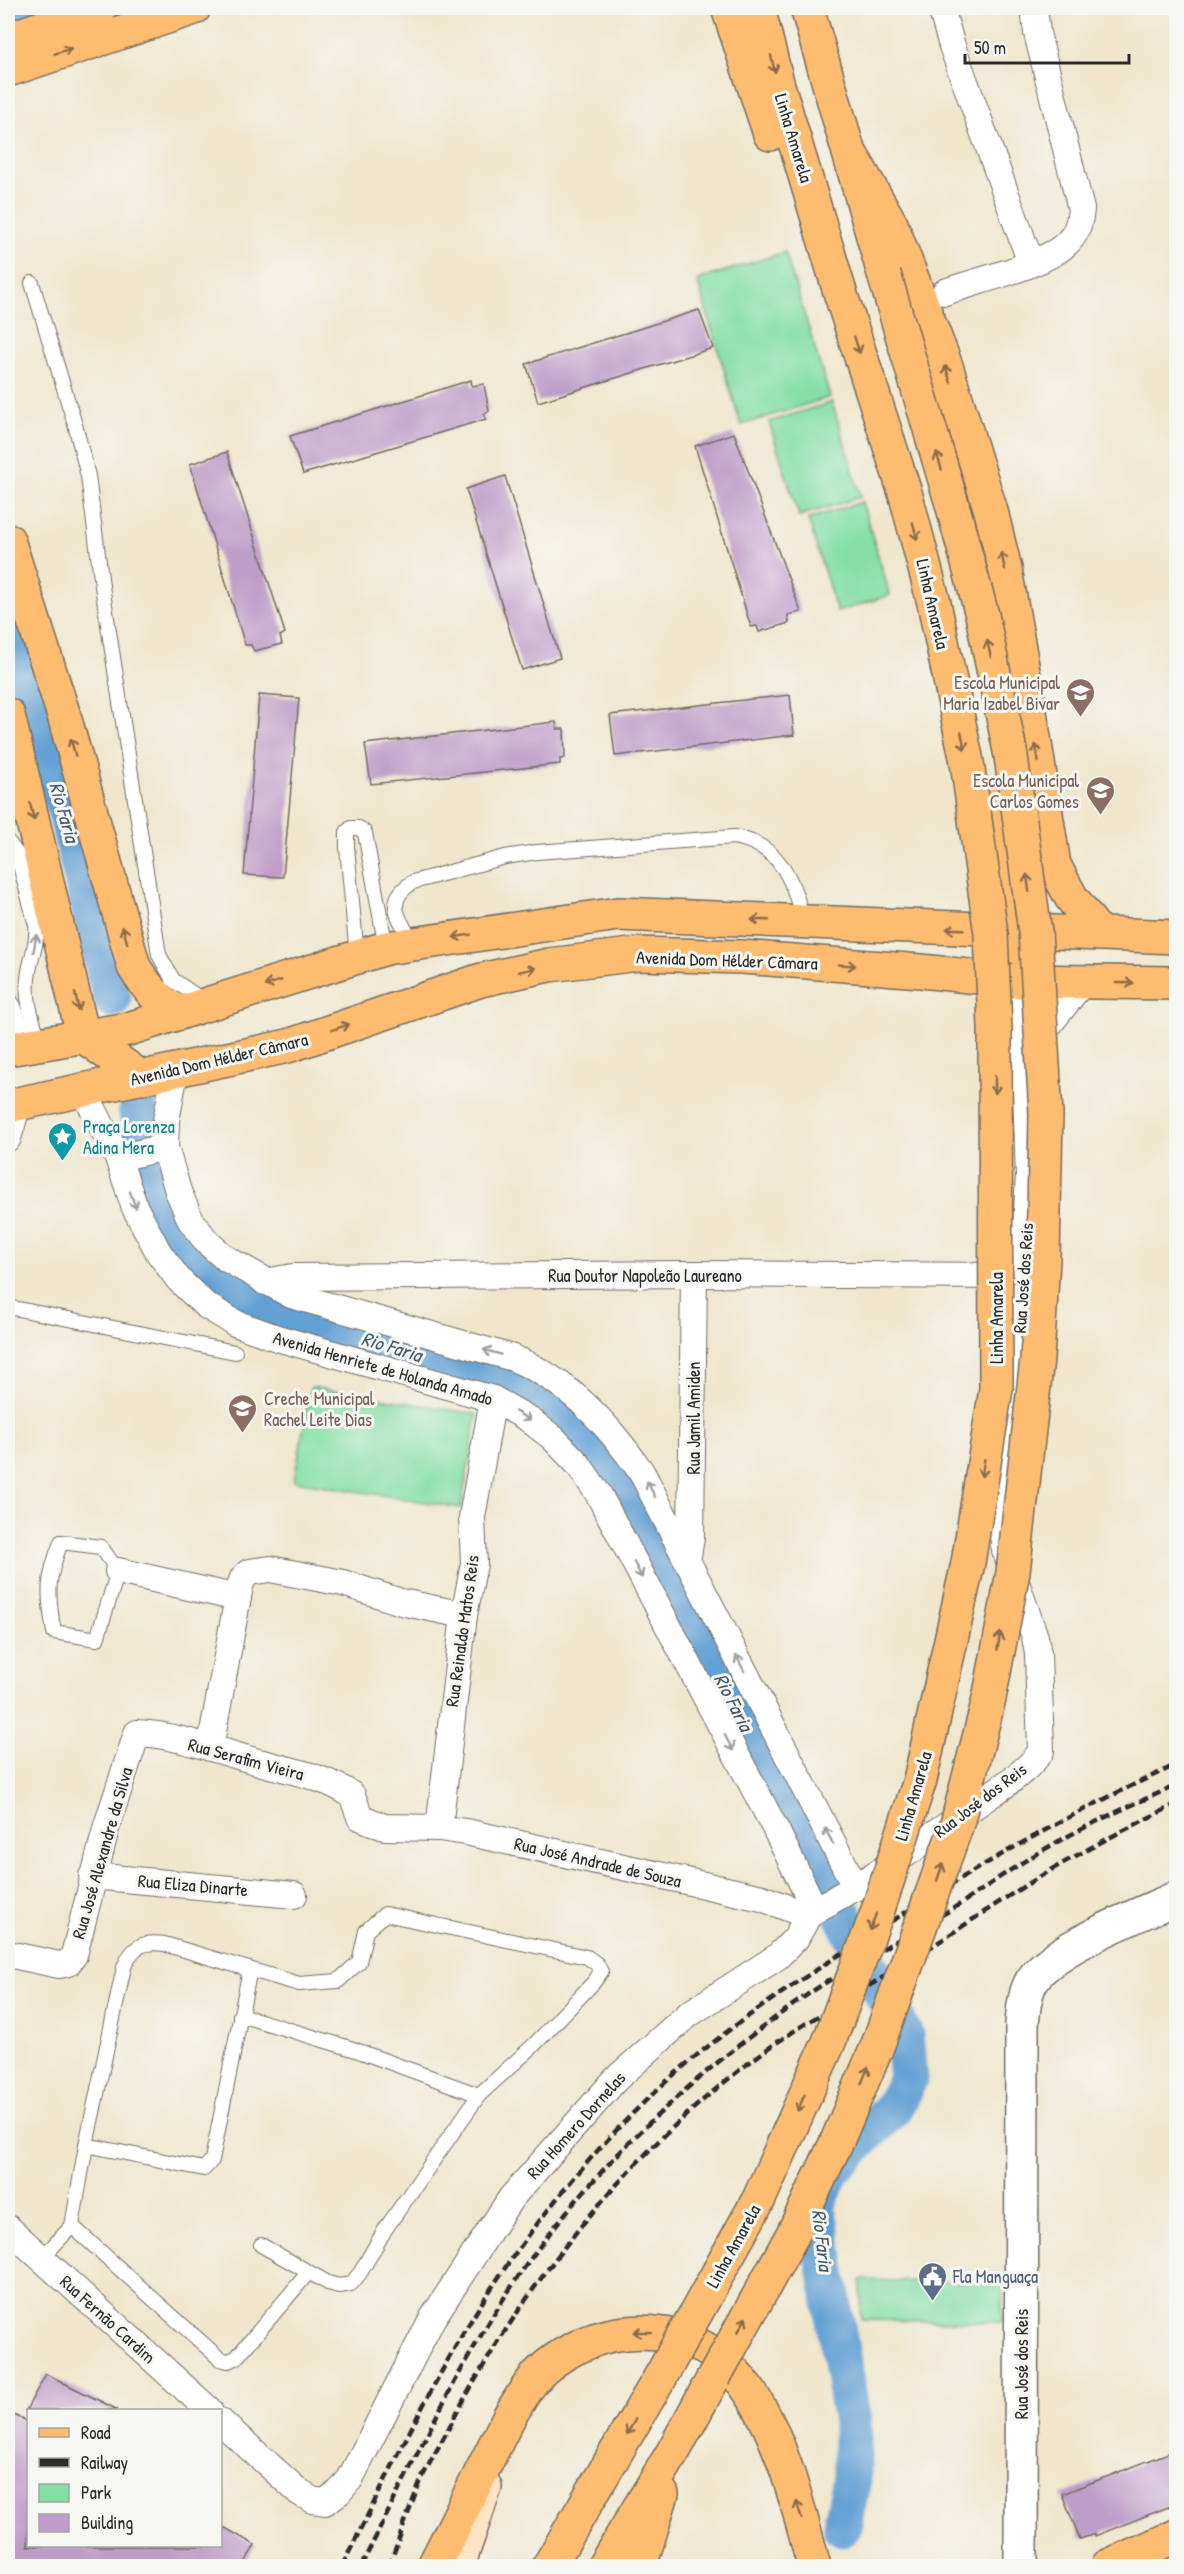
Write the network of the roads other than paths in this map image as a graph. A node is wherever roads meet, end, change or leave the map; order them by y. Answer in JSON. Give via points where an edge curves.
{"nodes":[{"id":1,"x":100,"y":8,"type":"edge"},
{"id":2,"x":194,"y":8,"type":"edge"},
{"id":3,"x":728,"y":8,"type":"edge"},
{"id":4,"x":758,"y":8,"type":"edge"},
{"id":5,"x":807,"y":8,"type":"edge"},
{"id":6,"x":941,"y":8,"type":"edge"},
{"id":7,"x":1034,"y":8,"type":"edge"},
{"id":8,"x":8,"y":39,"type":"edge"},
{"id":9,"x":8,"y":70,"type":"edge"},
{"id":10,"x":849,"y":151,"type":"junction"},
{"id":11,"x":1031,"y":263,"type":"junction"},
{"id":12,"x":837,"y":281,"type":"junction"},
{"id":13,"x":32,"y":283,"type":"dead end"},
{"id":14,"x":945,"y":292,"type":"dead end"},
{"id":15,"x":8,"y":540,"type":"edge"},
{"id":16,"x":8,"y":715,"type":"edge"},
{"id":17,"x":1046,"y":811,"type":"junction"},
{"id":18,"x":8,"y":842,"type":"edge"},
{"id":19,"x":803,"y":922,"type":"junction"},
{"id":20,"x":1013,"y":931,"type":"junction"},
{"id":21,"x":1098,"y":932,"type":"junction"},
{"id":22,"x":1176,"y":937,"type":"edge"},
{"id":23,"x":385,"y":949,"type":"junction"},
{"id":24,"x":1016,"y":981,"type":"junction"},
{"id":25,"x":1067,"y":981,"type":"junction"},
{"id":26,"x":1176,"y":983,"type":"edge"},
{"id":27,"x":8,"y":997,"type":"edge"},
{"id":28,"x":194,"y":1009,"type":"junction"},
{"id":29,"x":83,"y":1036,"type":"junction"},
{"id":30,"x":25,"y":1046,"type":"edge"},
{"id":31,"x":1026,"y":1057,"type":"junction"},
{"id":32,"x":175,"y":1072,"type":"junction"},
{"id":33,"x":142,"y":1078,"type":"junction"},
{"id":34,"x":83,"y":1089,"type":"junction"},
{"id":35,"x":13,"y":1105,"type":"edge"},
{"id":36,"x":8,"y":1138,"type":"edge"},
{"id":37,"x":144,"y":1152,"type":"junction"},
{"id":38,"x":694,"y":1274,"type":"junction"},
{"id":39,"x":1024,"y":1276,"type":"junction"},
{"id":40,"x":266,"y":1282,"type":"junction"},
{"id":41,"x":8,"y":1307,"type":"edge"},
{"id":42,"x":235,"y":1352,"type":"dead end"},
{"id":43,"x":493,"y":1400,"type":"junction"},
{"id":44,"x":1002,"y":1499,"type":"junction"},
{"id":45,"x":954,"y":1560,"type":"dead end"},
{"id":46,"x":687,"y":1561,"type":"junction"},
{"id":47,"x":118,"y":1571,"type":"junction"},
{"id":48,"x":238,"y":1598,"type":"junction"},
{"id":49,"x":464,"y":1615,"type":"junction"},
{"id":50,"x":137,"y":1733,"type":"joint"},
{"id":51,"x":210,"y":1748,"type":"junction"},
{"id":52,"x":904,"y":1784,"type":"dead end"},
{"id":53,"x":384,"y":1827,"type":"joint"},
{"id":54,"x":439,"y":1828,"type":"junction"},
{"id":55,"x":926,"y":1840,"type":"junction"},
{"id":56,"x":92,"y":1876,"type":"junction"},
{"id":57,"x":294,"y":1895,"type":"dead end"},
{"id":58,"x":1176,"y":1898,"type":"edge"},
{"id":59,"x":830,"y":1903,"type":"junction"},
{"id":60,"x":8,"y":1954,"type":"edge"},
{"id":61,"x":250,"y":1969,"type":"junction"},
{"id":62,"x":240,"y":2015,"type":"junction"},
{"id":63,"x":479,"y":2095,"type":"junction"},
{"id":64,"x":86,"y":2145,"type":"junction"},
{"id":65,"x":72,"y":2226,"type":"junction"},
{"id":66,"x":8,"y":2229,"type":"edge"},
{"id":67,"x":261,"y":2245,"type":"dead end"},
{"id":68,"x":41,"y":2259,"type":"junction"},
{"id":69,"x":308,"y":2273,"type":"junction"},
{"id":70,"x":208,"y":2409,"type":"edge"},
{"id":71,"x":509,"y":2416,"type":"junction"},
{"id":72,"x":222,"y":2423,"type":"edge"},
{"id":73,"x":673,"y":2451,"type":"junction"},
{"id":74,"x":595,"y":2488,"type":"junction"},
{"id":75,"x":1176,"y":2536,"type":"edge"},
{"id":76,"x":434,"y":2566,"type":"edge"},
{"id":77,"x":458,"y":2566,"type":"edge"},
{"id":78,"x":534,"y":2566,"type":"edge"},
{"id":79,"x":549,"y":2566,"type":"edge"},
{"id":80,"x":604,"y":2566,"type":"edge"},
{"id":81,"x":640,"y":2566,"type":"edge"},
{"id":82,"x":814,"y":2566,"type":"edge"},
{"id":83,"x":1021,"y":2566,"type":"edge"},
{"id":84,"x":1108,"y":2566,"type":"edge"}],
"edges":[{"from":1,"to":8,"type":"main road"},
{"from":9,"to":2,"type":"main road","one_way":true},
{"from":3,"to":12,"type":"main road","via":[[773,143]]},
{"from":4,"to":12,"type":"main road","name":"Linha Amarela","one_way":true},
{"from":5,"to":10,"type":"main road"},
{"from":6,"to":11,"type":"street"},
{"from":7,"to":11,"type":"street","via":[[1081,209],[1076,232],[1069,242]]},
{"from":17,"to":10,"type":"main road","one_way":true,"via":[[991,511],[946,366],[891,224]]},
{"from":73,"to":10,"type":"main road","one_way":true,"bridge":true,"via":[[793,2234],[837,2141],[877,2047],[957,1824],[1013,1572],[1037,1359],[1046,1114],[1035,932],[1011,756],[982,615]]},
{"from":11,"to":14,"type":"street"},
{"from":12,"to":74,"type":"main road","name":"Linha Amarela","one_way":true,"bridge":true,"via":[[906,496],[934,603],[969,773],[991,934],[994,992],[996,1389],[968,1563],[920,1780],[877,1913],[829,2042],[759,2199]]},
{"from":13,"to":28,"type":"lane","via":[[88,476],[159,955]]},
{"from":28,"to":15,"type":"main road","one_way":true,"via":[[160,1003],[134,968],[65,719]]},
{"from":16,"to":29,"type":"main road","one_way":true},
{"from":17,"to":20,"type":"main road","via":[[1034,796],[1010,788],[999,796],[995,809]]},
{"from":17,"to":21,"type":"main road","via":[[1054,865]]},
{"from":30,"to":18,"type":"lane","one_way":true,"via":[[28,972],[37,930],[17,854]]},
{"from":20,"to":19,"type":"main road","one_way":true},
{"from":19,"to":23,"type":"main road","one_way":true,"via":[[618,914]]},
{"from":19,"to":23,"type":"lane","via":[[797,895],[767,848],[734,837],[537,852],[413,882],[400,891]]},
{"from":20,"to":21,"type":"main road"},
{"from":20,"to":25,"type":"main road","via":[[1034,967]]},
{"from":21,"to":22,"type":"main road"},
{"from":23,"to":23,"type":"lane","via":[[365,833],[351,828],[347,832],[347,847]]},
{"from":23,"to":28,"type":"main road","one_way":true},
{"from":24,"to":25,"type":"main road","name":"Avenida Dom Hélder Câmara"},
{"from":24,"to":31,"type":"street","name":"Rua José dos Reis","via":[[1023,1006]]},
{"from":32,"to":24,"type":"main road","name":"Avenida Dom Hélder Câmara","one_way":true,"via":[[288,1046],[481,980],[549,965],[639,954],[742,957]]},
{"from":25,"to":26,"type":"main road","name":"Avenida Dom Hélder Câmara","one_way":true},
{"from":25,"to":31,"type":"street"},
{"from":27,"to":30,"type":"lane"},
{"from":28,"to":29,"type":"main road","via":[[128,1029]]},
{"from":29,"to":30,"type":"main road"},
{"from":29,"to":33,"type":"main road"},
{"from":31,"to":39,"type":"street","name":"Rua José dos Reis","via":[[1029,1177]]},
{"from":32,"to":33,"type":"main road","name":"Avenida Dom Hélder Câmara"},
{"from":32,"to":37,"type":"street","name":"Avenida Henriete de Holanda Amado","via":[[166,1121]]},
{"from":33,"to":34,"type":"main road","name":"Avenida Dom Hélder Câmara"},
{"from":34,"to":35,"type":"main road","name":"Avenida Dom Hélder Câmara"},
{"from":34,"to":37,"type":"street","name":"Avenida Henriete de Holanda Amado"},
{"from":35,"to":36,"type":"street"},
{"from":37,"to":40,"type":"street","name":"Avenida Henriete de Holanda Amado","via":[[178,1191],[191,1221],[207,1242],[225,1258]]},
{"from":37,"to":43,"type":"street","name":"Avenida Henriete de Holanda Amado","one_way":true,"via":[[135,1208],[159,1253],[205,1305],[235,1323],[277,1338]]},
{"from":38,"to":39,"type":"street","name":"Rua Doutor Napoleão Laureano"},
{"from":38,"to":40,"type":"street","name":"Rua Doutor Napoleão Laureano","via":[[293,1277]]},
{"from":38,"to":46,"type":"street","name":"Rua Jamil Amiden","via":[[691,1526]]},
{"from":39,"to":44,"type":"street","name":"Rua José dos Reis"},
{"from":46,"to":40,"type":"street","name":"Avenida Henriete de Holanda Amado","one_way":true,"via":[[642,1473],[620,1440],[594,1412],[534,1366],[291,1295]]},
{"from":41,"to":42,"type":"lane"},
{"from":43,"to":49,"type":"street","name":"Rua Reinaldo Matos Reis","via":[[472,1517],[474,1564]]},
{"from":43,"to":59,"type":"street","name":"Avenida Henriete de Holanda Amado","one_way":true,"via":[[553,1438],[578,1464],[599,1495],[776,1830]]},
{"from":44,"to":45,"type":"lane","via":[[972,1517]]},
{"from":44,"to":55,"type":"street","name":"Rua José dos Reis","via":[[1005,1550],[1031,1622],[1038,1654],[1041,1751],[1005,1784]]},
{"from":59,"to":46,"type":"street","name":"Avenida Henriete de Holanda Amado","one_way":true},
{"from":47,"to":47,"type":"lane","via":[[101,1547],[62,1542],[50,1573],[48,1602],[54,1632],[97,1639]]},
{"from":47,"to":48,"type":"street"},
{"from":48,"to":49,"type":"street","via":[[243,1578],[256,1570],[270,1569],[344,1583],[401,1602]]},
{"from":48,"to":51,"type":"street"},
{"from":49,"to":54,"type":"street","name":"Rua Reinaldo Matos Reis"},
{"from":50,"to":51,"type":"street","name":"Rua Serafim Vieira"},
{"from":50,"to":56,"type":"street","name":"Rua José Alexandre da Silva"},
{"from":51,"to":53,"type":"street","name":"Rua Serafim Vieira","via":[[343,1789],[352,1795],[360,1817]]},
{"from":52,"to":55,"type":"lane","name":"Rua José dos Reis","via":[[901,1810]]},
{"from":53,"to":54,"type":"street","name":"Rua José Andrade de Souza"},
{"from":54,"to":59,"type":"street","name":"Rua José Andrade de Souza","via":[[762,1898]]},
{"from":55,"to":59,"type":"street","name":"Rua Homero Dornelas"},
{"from":56,"to":57,"type":"street","name":"Rua Eliza Dinarte"},
{"from":56,"to":60,"type":"street","name":"Rua José Alexandre da Silva","via":[[74,1955],[68,1963],[59,1965]]},
{"from":58,"to":83,"type":"street","name":"Rua José dos Reis","via":[[1063,1953],[1030,1983],[1024,2003]]},
{"from":59,"to":72,"type":"street","name":"Rua Homero Dornelas","via":[[777,1957],[689,2014],[616,2079],[511,2198],[432,2319],[350,2479],[339,2492],[325,2502],[300,2493]]},
{"from":61,"to":62,"type":"lane"},
{"from":61,"to":63,"type":"lane","via":[[299,1984],[339,1982],[359,1962],[366,1931],[386,1914],[572,1953],[597,1964],[601,1972],[593,1983]]},
{"from":61,"to":64,"type":"lane","via":[[152,1943],[138,1945],[129,1954]]},
{"from":62,"to":63,"type":"lane","via":[[353,2049]]},
{"from":62,"to":64,"type":"lane","via":[[212,2160],[204,2169]]},
{"from":63,"to":69,"type":"lane","via":[[351,2284],[339,2286]]},
{"from":64,"to":65,"type":"lane"},
{"from":65,"to":68,"type":"lane"},
{"from":65,"to":69,"type":"lane","via":[[220,2359],[228,2361],[236,2358]]},
{"from":66,"to":68,"type":"street","name":"Rua Fernão Cardim"},
{"from":67,"to":69,"type":"lane"},
{"from":68,"to":70,"type":"street","name":"Rua Fernão Cardim"},
{"from":71,"to":76,"type":"main road"},
{"from":71,"to":77,"type":"main road"},
{"from":82,"to":71,"type":"main road","one_way":true,"via":[[784,2457],[765,2417],[735,2371],[683,2337],[645,2331],[615,2334],[583,2344],[547,2366]]},
{"from":73,"to":80,"type":"main road"},
{"from":73,"to":81,"type":"main road"},
{"from":74,"to":78,"type":"main road"},
{"from":74,"to":79,"type":"main road","name":"Linha Amarela"},
{"from":75,"to":84,"type":"main road"}]}
